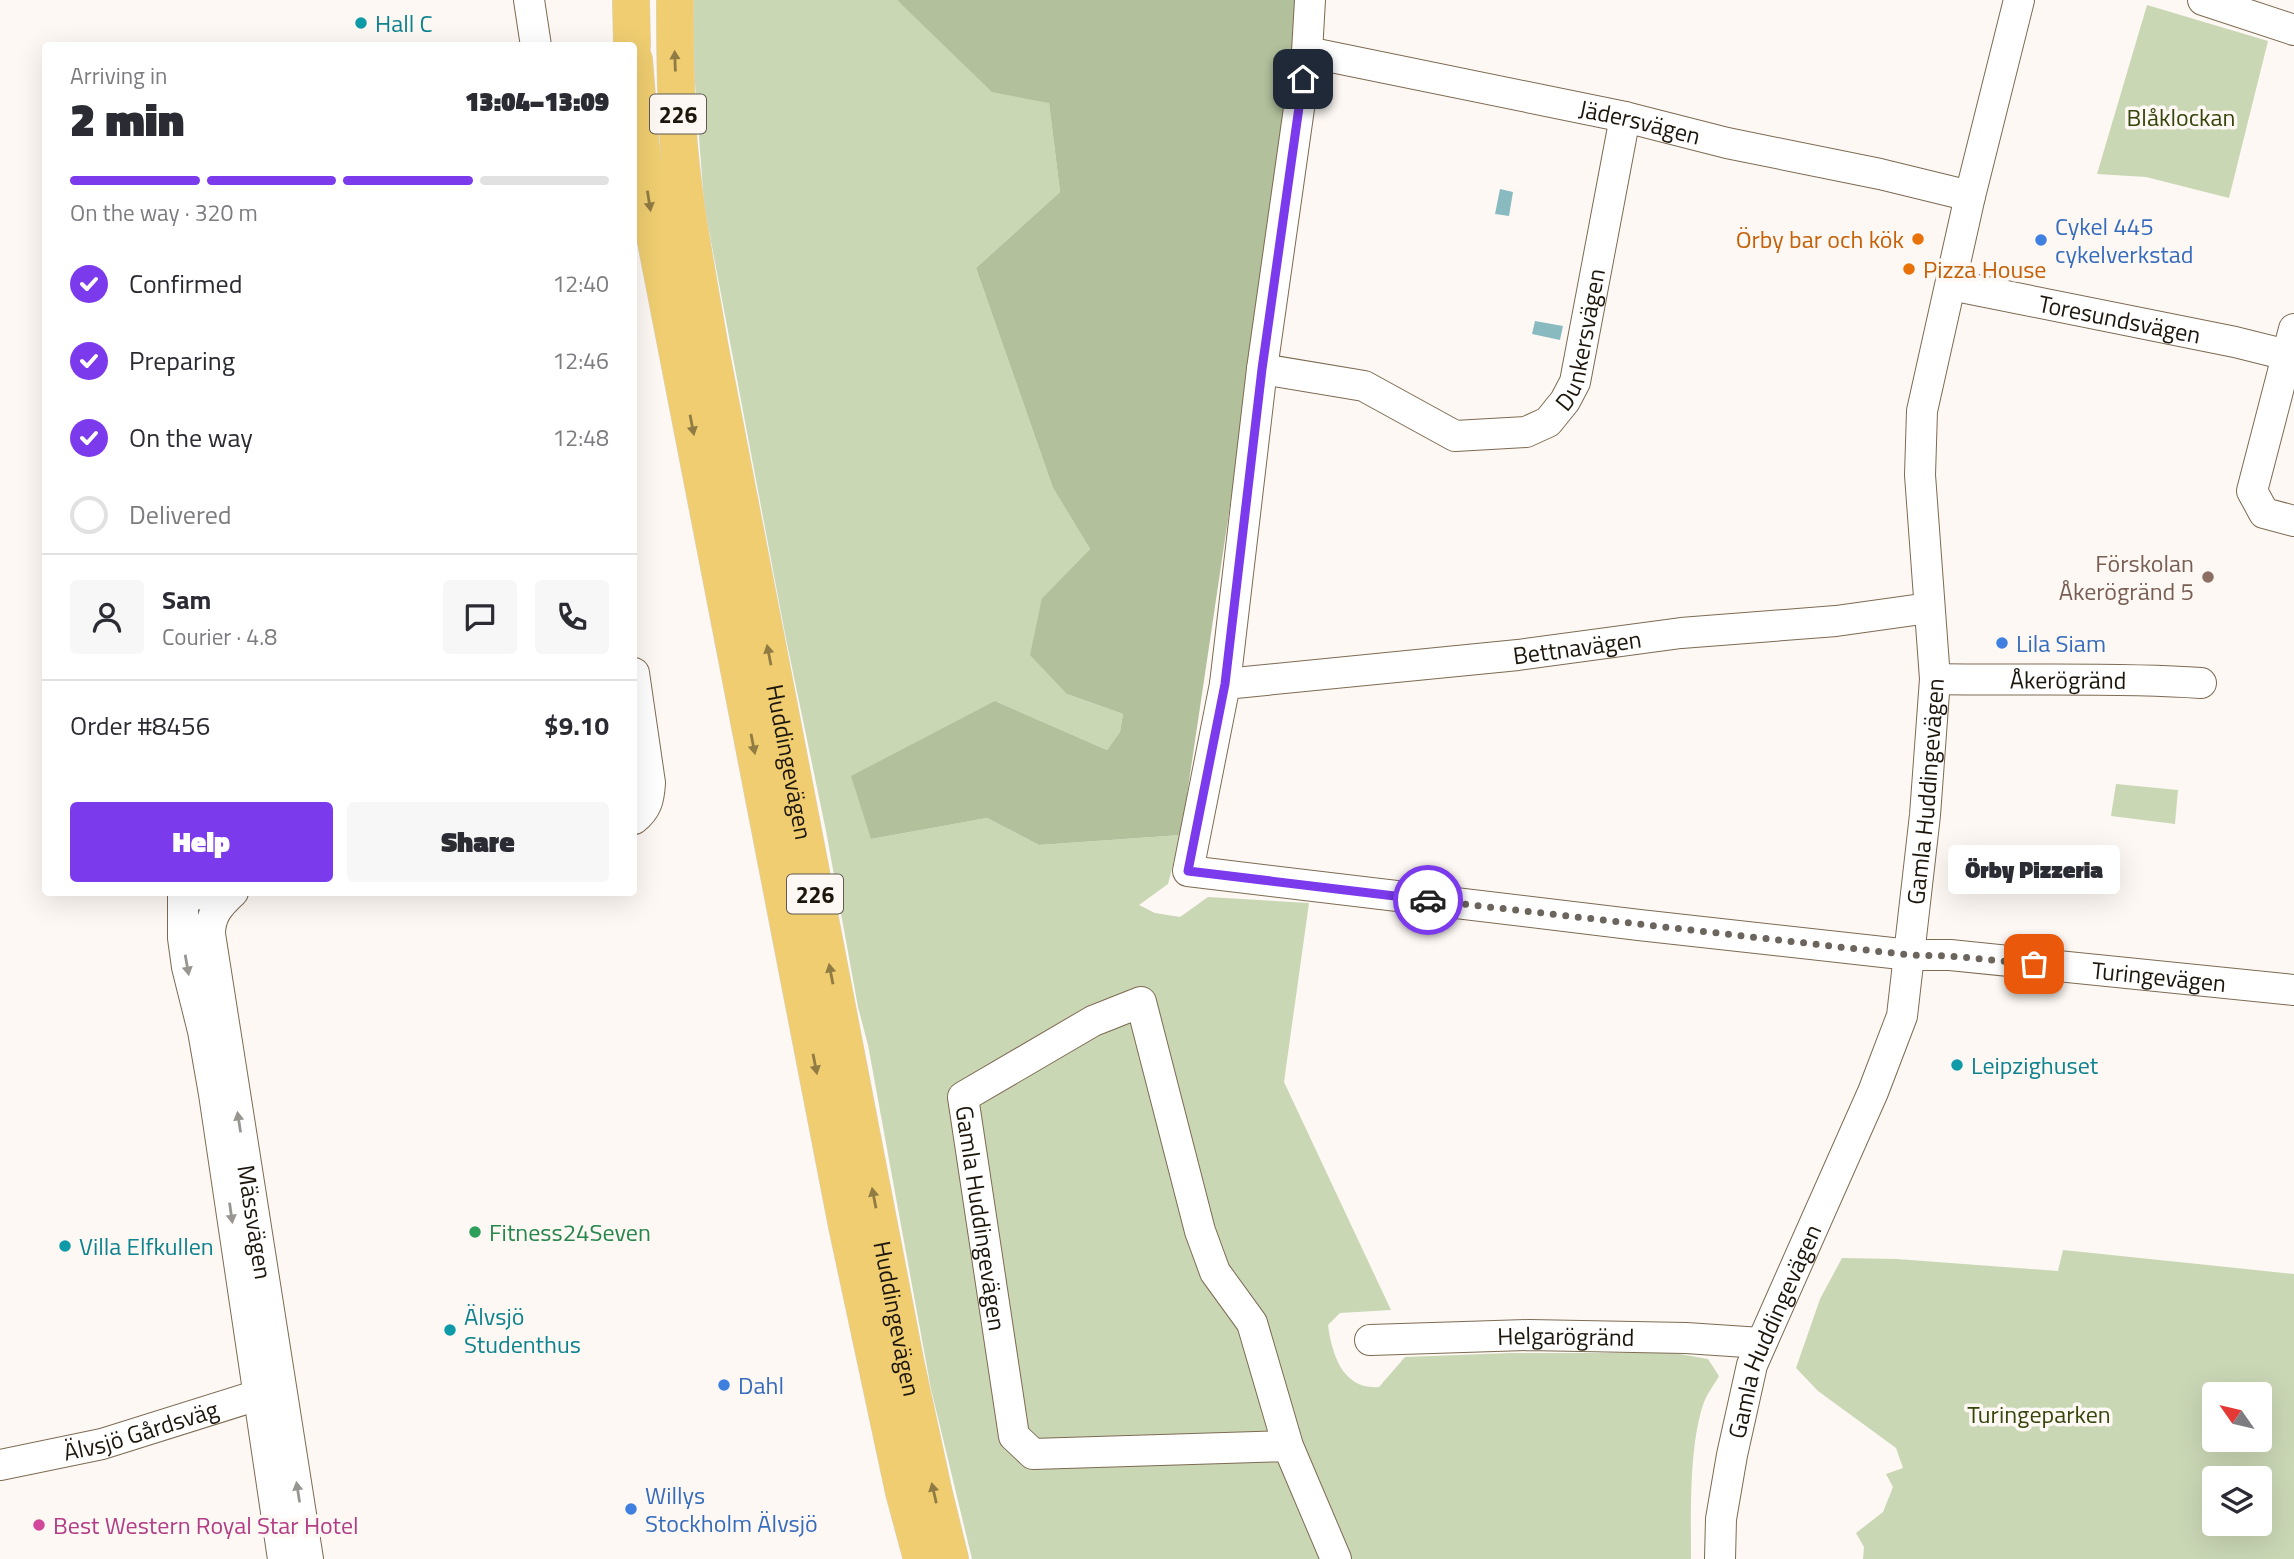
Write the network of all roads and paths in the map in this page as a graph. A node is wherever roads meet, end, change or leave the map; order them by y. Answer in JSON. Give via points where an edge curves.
{"nodes":[{"id":1,"x":529,"y":0,"type":"edge"},
{"id":2,"x":631,"y":0,"type":"edge"},
{"id":3,"x":676,"y":0,"type":"edge"},
{"id":4,"x":1310,"y":0,"type":"edge"},
{"id":5,"x":2020,"y":0,"type":"edge"},
{"id":6,"x":2203,"y":0,"type":"edge"},
{"id":7,"x":2294,"y":30,"type":"edge"},
{"id":8,"x":535,"y":42,"type":"edge"},
{"id":9,"x":632,"y":42,"type":"edge"},
{"id":10,"x":1307,"y":52,"type":"junction"},
{"id":11,"x":637,"y":97,"type":"edge"},
{"id":12,"x":1625,"y":117,"type":"junction"},
{"id":13,"x":1970,"y":196,"type":"junction"},
{"id":14,"x":1951,"y":285,"type":"junction"},
{"id":15,"x":2290,"y":342,"type":"edge"},
{"id":16,"x":1262,"y":369,"type":"junction"},
{"id":17,"x":2294,"y":521,"type":"edge"},
{"id":18,"x":1929,"y":608,"type":"junction"},
{"id":19,"x":1935,"y":679,"type":"junction"},
{"id":20,"x":2201,"y":683,"type":"dead end"},
{"id":21,"x":1225,"y":684,"type":"junction"},
{"id":22,"x":637,"y":694,"type":"edge"},
{"id":23,"x":637,"y":817,"type":"edge"},
{"id":24,"x":189,"y":896,"type":"edge"},
{"id":25,"x":229,"y":896,"type":"edge"},
{"id":26,"x":1910,"y":955,"type":"junction"},
{"id":27,"x":2294,"y":990,"type":"edge"},
{"id":28,"x":847,"y":1226,"type":"junction"},
{"id":29,"x":1370,"y":1340,"type":"dead end"},
{"id":30,"x":1761,"y":1343,"type":"junction"},
{"id":31,"x":270,"y":1392,"type":"junction"},
{"id":32,"x":1288,"y":1446,"type":"junction"},
{"id":33,"x":0,"y":1465,"type":"edge"},
{"id":34,"x":284,"y":1559,"type":"edge"},
{"id":35,"x":308,"y":1559,"type":"edge"},
{"id":36,"x":902,"y":1559,"type":"edge"},
{"id":37,"x":922,"y":1559,"type":"edge"},
{"id":38,"x":950,"y":1559,"type":"edge"},
{"id":39,"x":1336,"y":1559,"type":"edge"},
{"id":40,"x":1720,"y":1559,"type":"edge"}],
"edges":[{"from":1,"to":8,"type":"street"},
{"from":2,"to":9,"type":"main road"},
{"from":38,"to":3,"type":"main road","name":"Huddingevägen","number":"226","one_way":true,"via":[[904,1351],[709,343],[680,146]]},
{"from":4,"to":10,"type":"street"},
{"from":5,"to":13,"type":"street","name":"Gamla Huddingevägen"},
{"from":6,"to":7,"type":"street"},
{"from":10,"to":12,"type":"street","name":"Jädersvägen"},
{"from":10,"to":16,"type":"street"},
{"from":11,"to":28,"type":"main road","name":"Huddingevägen","number":"226","one_way":true,"via":[[652,221]]},
{"from":12,"to":13,"type":"street","name":"Jädersvägen"},
{"from":12,"to":16,"type":"street","name":"Dunkersvägen","via":[[1575,382],[1548,422],[1525,432],[1455,436],[1364,386]]},
{"from":13,"to":14,"type":"street","name":"Gamla Huddingevägen"},
{"from":14,"to":15,"type":"street","name":"Toresundsvägen","via":[[2235,342]]},
{"from":14,"to":18,"type":"street","name":"Gamla Huddingevägen","via":[[1922,411],[1920,475]]},
{"from":15,"to":17,"type":"street","via":[[2252,491],[2264,513]]},
{"from":16,"to":21,"type":"street"},
{"from":18,"to":19,"type":"street","name":"Gamla Huddingevägen"},
{"from":18,"to":21,"type":"street","name":"Bettnavägen"},
{"from":19,"to":20,"type":"street","name":"Åkerögränd"},
{"from":19,"to":26,"type":"street","name":"Gamla Huddingevägen"},
{"from":21,"to":26,"type":"street","name":"Turingevägen","via":[[1188,871]]},
{"from":22,"to":23,"type":"street","via":[[650,783],[645,810]]},
{"from":24,"to":31,"type":"street","name":"Mässvägen","one_way":true,"via":[[183,897],[187,967]]},
{"from":31,"to":25,"type":"street","name":"Mässvägen","one_way":true,"via":[[210,934],[215,911]]},
{"from":26,"to":27,"type":"street","name":"Turingevägen"},
{"from":26,"to":30,"type":"street","name":"Gamla Huddingevägen","via":[[1902,1016],[1878,1079]]},
{"from":28,"to":36,"type":"main road","via":[[842,1270]]},
{"from":28,"to":37,"type":"main road","name":"Huddingevägen","number":"226"},
{"from":29,"to":30,"type":"street","name":"Helgarögränd","via":[[1529,1335]]},
{"from":30,"to":40,"type":"street","name":"Gamla Huddingevägen","via":[[1734,1442],[1721,1519]]},
{"from":31,"to":33,"type":"street","name":"Älvsjö Gårdsväg","via":[[102,1444]]},
{"from":31,"to":34,"type":"street","name":"Mässvägen"},
{"from":35,"to":31,"type":"street","name":"Mässvägen","one_way":true},
{"from":32,"to":32,"type":"street","name":"Gamla Huddingevägen","via":[[1032,1454],[1014,1436],[963,1097],[1093,1021],[1141,1002],[1200,1231],[1215,1272],[1252,1323]]},
{"from":32,"to":39,"type":"street","name":"Gamla Huddingevägen"}]}
